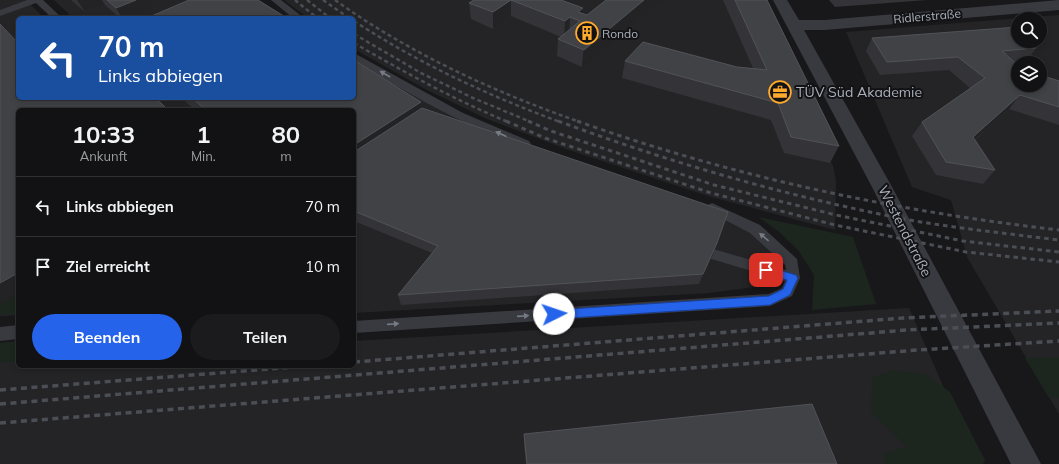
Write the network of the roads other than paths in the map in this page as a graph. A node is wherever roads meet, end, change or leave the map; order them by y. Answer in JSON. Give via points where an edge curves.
{"nodes":[{"id":1,"x":36,"y":0,"type":"edge"},
{"id":2,"x":275,"y":0,"type":"edge"},
{"id":3,"x":780,"y":0,"type":"edge"},
{"id":4,"x":1059,"y":5,"type":"edge"},
{"id":5,"x":0,"y":13,"type":"edge"},
{"id":6,"x":55,"y":16,"type":"edge"},
{"id":7,"x":296,"y":16,"type":"edge"},
{"id":8,"x":794,"y":25,"type":"junction"},
{"id":9,"x":356,"y":57,"type":"edge"},
{"id":10,"x":539,"y":149,"type":"edge"},
{"id":11,"x":704,"y":205,"type":"edge"},
{"id":12,"x":713,"y":254,"type":"edge"},
{"id":13,"x":793,"y":278,"type":"junction"},
{"id":14,"x":356,"y":327,"type":"edge"},
{"id":15,"x":16,"y":332,"type":"edge"},
{"id":16,"x":0,"y":334,"type":"edge"},
{"id":17,"x":1026,"y":464,"type":"edge"}],
"edges":[{"from":1,"to":5,"type":"lane"},
{"from":1,"to":6,"type":"lane"},
{"from":2,"to":7,"type":"lane"},
{"from":3,"to":8,"type":"street","name":"Westendstraße"},
{"from":4,"to":8,"type":"street","name":"Ridlerstraße"},
{"from":8,"to":17,"type":"street","name":"Westendstraße","via":[[882,187]]},
{"from":10,"to":9,"type":"lane","one_way":true,"via":[[462,116]]},
{"from":13,"to":11,"type":"lane","one_way":true,"via":[[792,263],[755,229]]},
{"from":12,"to":13,"type":"lane"},
{"from":14,"to":13,"type":"lane","one_way":true,"via":[[770,300],[787,292]]},
{"from":15,"to":16,"type":"lane"}]}
